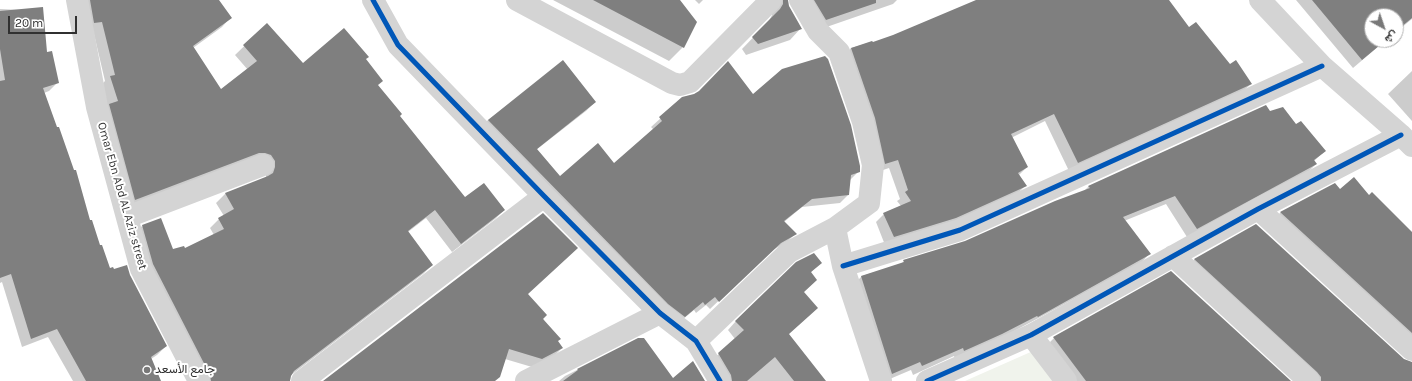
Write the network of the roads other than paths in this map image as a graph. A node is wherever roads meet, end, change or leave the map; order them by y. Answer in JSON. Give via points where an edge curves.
{"nodes":[{"id":1,"x":77,"y":0,"type":"edge"},
{"id":2,"x":373,"y":0,"type":"edge"},
{"id":3,"x":517,"y":0,"type":"edge"},
{"id":4,"x":771,"y":0,"type":"edge"},
{"id":5,"x":800,"y":0,"type":"edge"},
{"id":6,"x":1260,"y":0,"type":"edge"},
{"id":7,"x":1322,"y":66,"type":"junction"},
{"id":8,"x":1407,"y":141,"type":"edge"},
{"id":9,"x":263,"y":165,"type":"dead end"},
{"id":10,"x":544,"y":196,"type":"junction"},
{"id":11,"x":1258,"y":210,"type":"junction"},
{"id":12,"x":127,"y":217,"type":"junction"},
{"id":13,"x":835,"y":228,"type":"junction"},
{"id":14,"x":1174,"y":256,"type":"junction"},
{"id":15,"x":843,"y":266,"type":"junction"},
{"id":16,"x":660,"y":313,"type":"junction"},
{"id":17,"x":1031,"y":335,"type":"junction"},
{"id":18,"x":696,"y":341,"type":"junction"},
{"id":19,"x":1412,"y":350,"type":"edge"},
{"id":20,"x":199,"y":381,"type":"edge"},
{"id":21,"x":302,"y":381,"type":"edge"},
{"id":22,"x":526,"y":381,"type":"edge"},
{"id":23,"x":720,"y":381,"type":"edge"},
{"id":24,"x":881,"y":381,"type":"edge"},
{"id":25,"x":927,"y":381,"type":"edge"},
{"id":26,"x":1066,"y":381,"type":"edge"},
{"id":27,"x":1309,"y":381,"type":"edge"}],
"edges":[{"from":1,"to":12,"type":"street","name":"Omar Ebn Abd AL Aziz street","via":[[97,107]]},
{"from":2,"to":10,"type":"street","via":[[398,45]]},
{"from":3,"to":4,"type":"street","via":[[680,85],[690,82]]},
{"from":5,"to":13,"type":"street","via":[[818,31],[839,52],[863,122],[873,165],[869,203]]},
{"from":6,"to":7,"type":"street"},
{"from":7,"to":8,"type":"street"},
{"from":7,"to":15,"type":"street","via":[[960,230]]},
{"from":8,"to":11,"type":"street"},
{"from":9,"to":12,"type":"street"},
{"from":10,"to":16,"type":"street"},
{"from":10,"to":21,"type":"street"},
{"from":11,"to":14,"type":"street"},
{"from":11,"to":19,"type":"street"},
{"from":12,"to":20,"type":"street","name":"Omar Ebn Abd AL Aziz street","via":[[141,269]]},
{"from":13,"to":15,"type":"street"},
{"from":13,"to":18,"type":"street","via":[[789,252]]},
{"from":14,"to":17,"type":"street"},
{"from":14,"to":27,"type":"street"},
{"from":15,"to":24,"type":"street"},
{"from":16,"to":18,"type":"street"},
{"from":16,"to":22,"type":"street"},
{"from":17,"to":25,"type":"street"},
{"from":17,"to":26,"type":"street"},
{"from":18,"to":23,"type":"street"}]}
